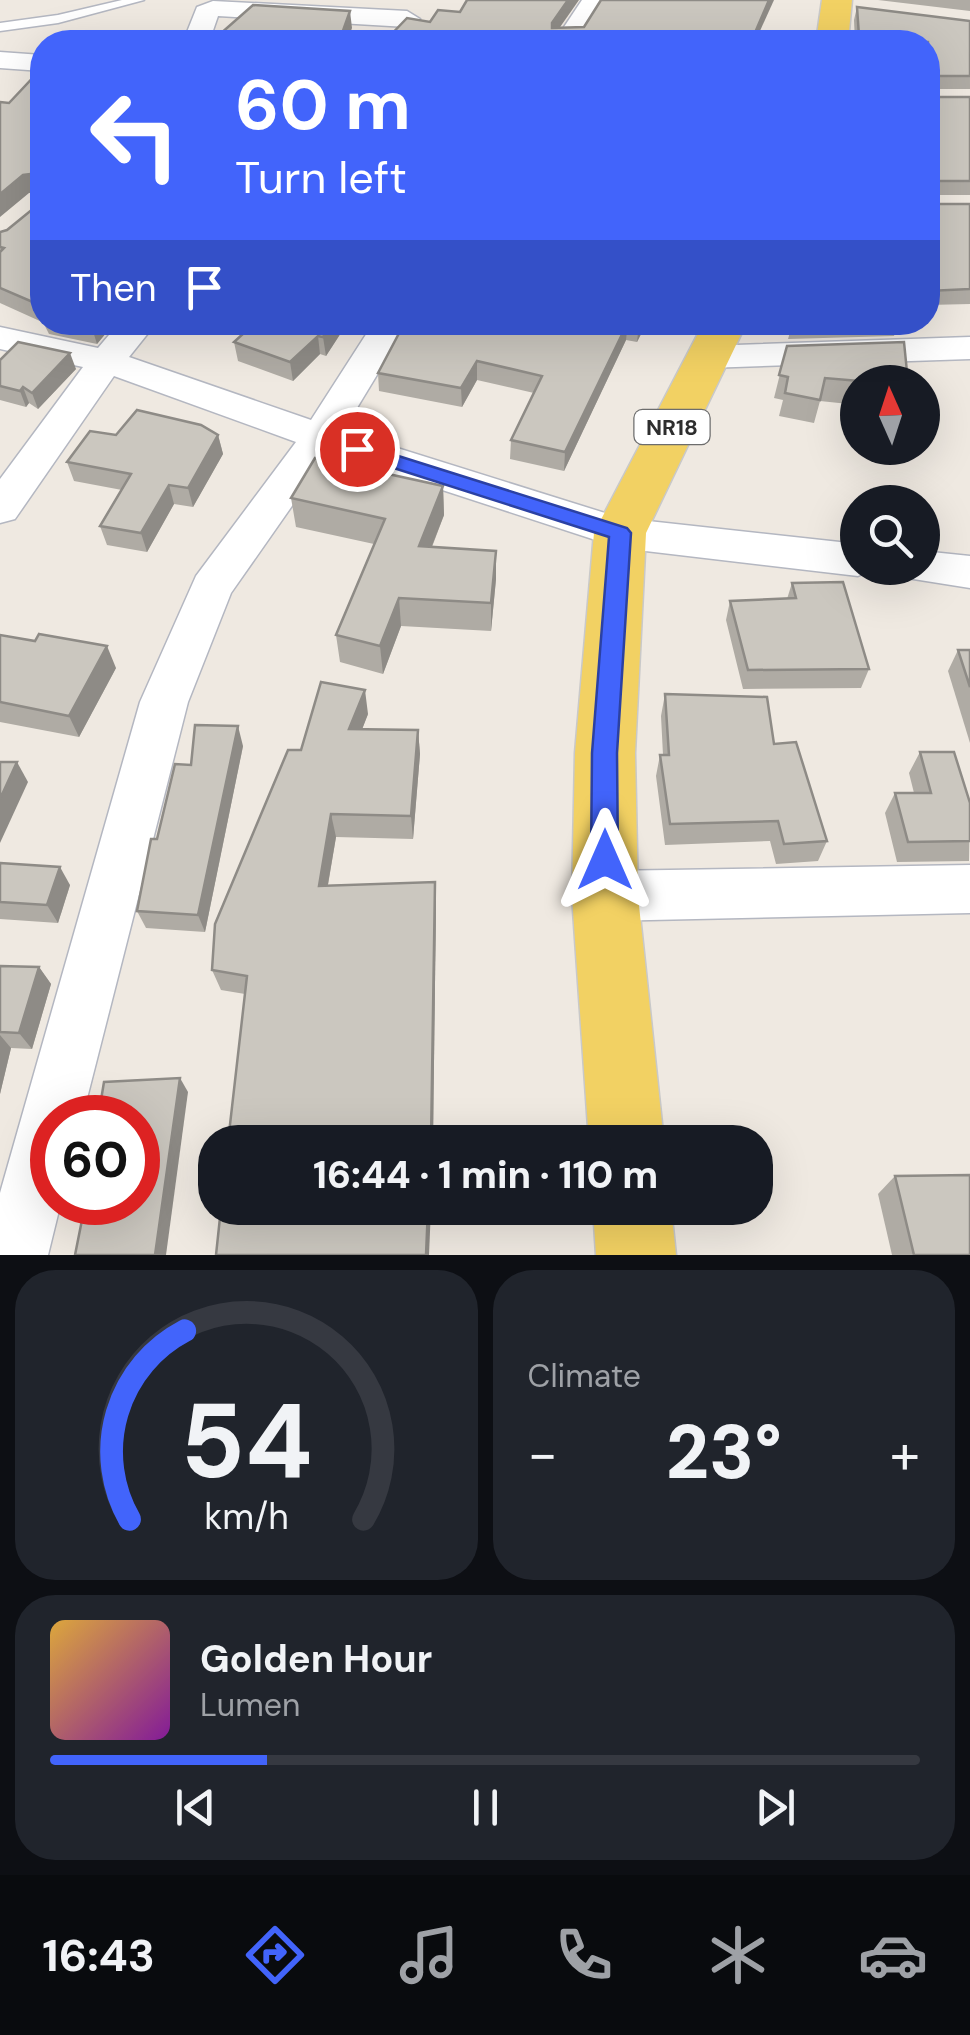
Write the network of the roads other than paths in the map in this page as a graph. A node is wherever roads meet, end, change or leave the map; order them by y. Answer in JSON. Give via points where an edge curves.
{"nodes":[{"id":1,"x":138,"y":0,"type":"edge"},
{"id":2,"x":594,"y":0,"type":"edge"},
{"id":3,"x":0,"y":27,"type":"edge"},
{"id":4,"x":200,"y":30,"type":"edge"},
{"id":5,"x":398,"y":30,"type":"edge"},
{"id":6,"x":575,"y":30,"type":"edge"},
{"id":7,"x":0,"y":60,"type":"edge"},
{"id":8,"x":30,"y":61,"type":"edge"},
{"id":9,"x":129,"y":335,"type":"edge"},
{"id":10,"x":384,"y":335,"type":"edge"},
{"id":11,"x":0,"y":338,"type":"edge"},
{"id":12,"x":716,"y":340,"type":"edge"},
{"id":13,"x":970,"y":348,"type":"edge"},
{"id":14,"x":106,"y":361,"type":"junction"},
{"id":15,"x":320,"y":437,"type":"junction"},
{"id":16,"x":0,"y":509,"type":"edge"},
{"id":17,"x":620,"y":533,"type":"junction"},
{"id":18,"x":840,"y":558,"type":"edge"},
{"id":19,"x":940,"y":569,"type":"edge"},
{"id":20,"x":970,"y":572,"type":"edge"},
{"id":21,"x":970,"y":889,"type":"edge"},
{"id":22,"x":605,"y":896,"type":"junction"},
{"id":23,"x":625,"y":1125,"type":"edge"},
{"id":24,"x":633,"y":1225,"type":"edge"},
{"id":25,"x":15,"y":1255,"type":"edge"},
{"id":26,"x":636,"y":1255,"type":"edge"}],
"edges":[{"from":1,"to":3,"type":"lane"},
{"from":2,"to":6,"type":"street"},
{"from":4,"to":5,"type":"street","via":[[206,12],[226,8],[407,19]]},
{"from":7,"to":8,"type":"street"},
{"from":9,"to":14,"type":"street"},
{"from":10,"to":15,"type":"street"},
{"from":11,"to":14,"type":"street"},
{"from":12,"to":13,"type":"street"},
{"from":12,"to":17,"type":"main road","number":"NR18"},
{"from":14,"to":15,"type":"street"},
{"from":14,"to":16,"type":"street"},
{"from":15,"to":17,"type":"street"},
{"from":15,"to":25,"type":"street","via":[[211,588],[164,702]]},
{"from":17,"to":18,"type":"street"},
{"from":17,"to":22,"type":"main road","number":"NR18","via":[[604,753]]},
{"from":19,"to":20,"type":"street"},
{"from":21,"to":22,"type":"street"},
{"from":22,"to":23,"type":"main road","number":"NR18"},
{"from":24,"to":26,"type":"main road"}]}
